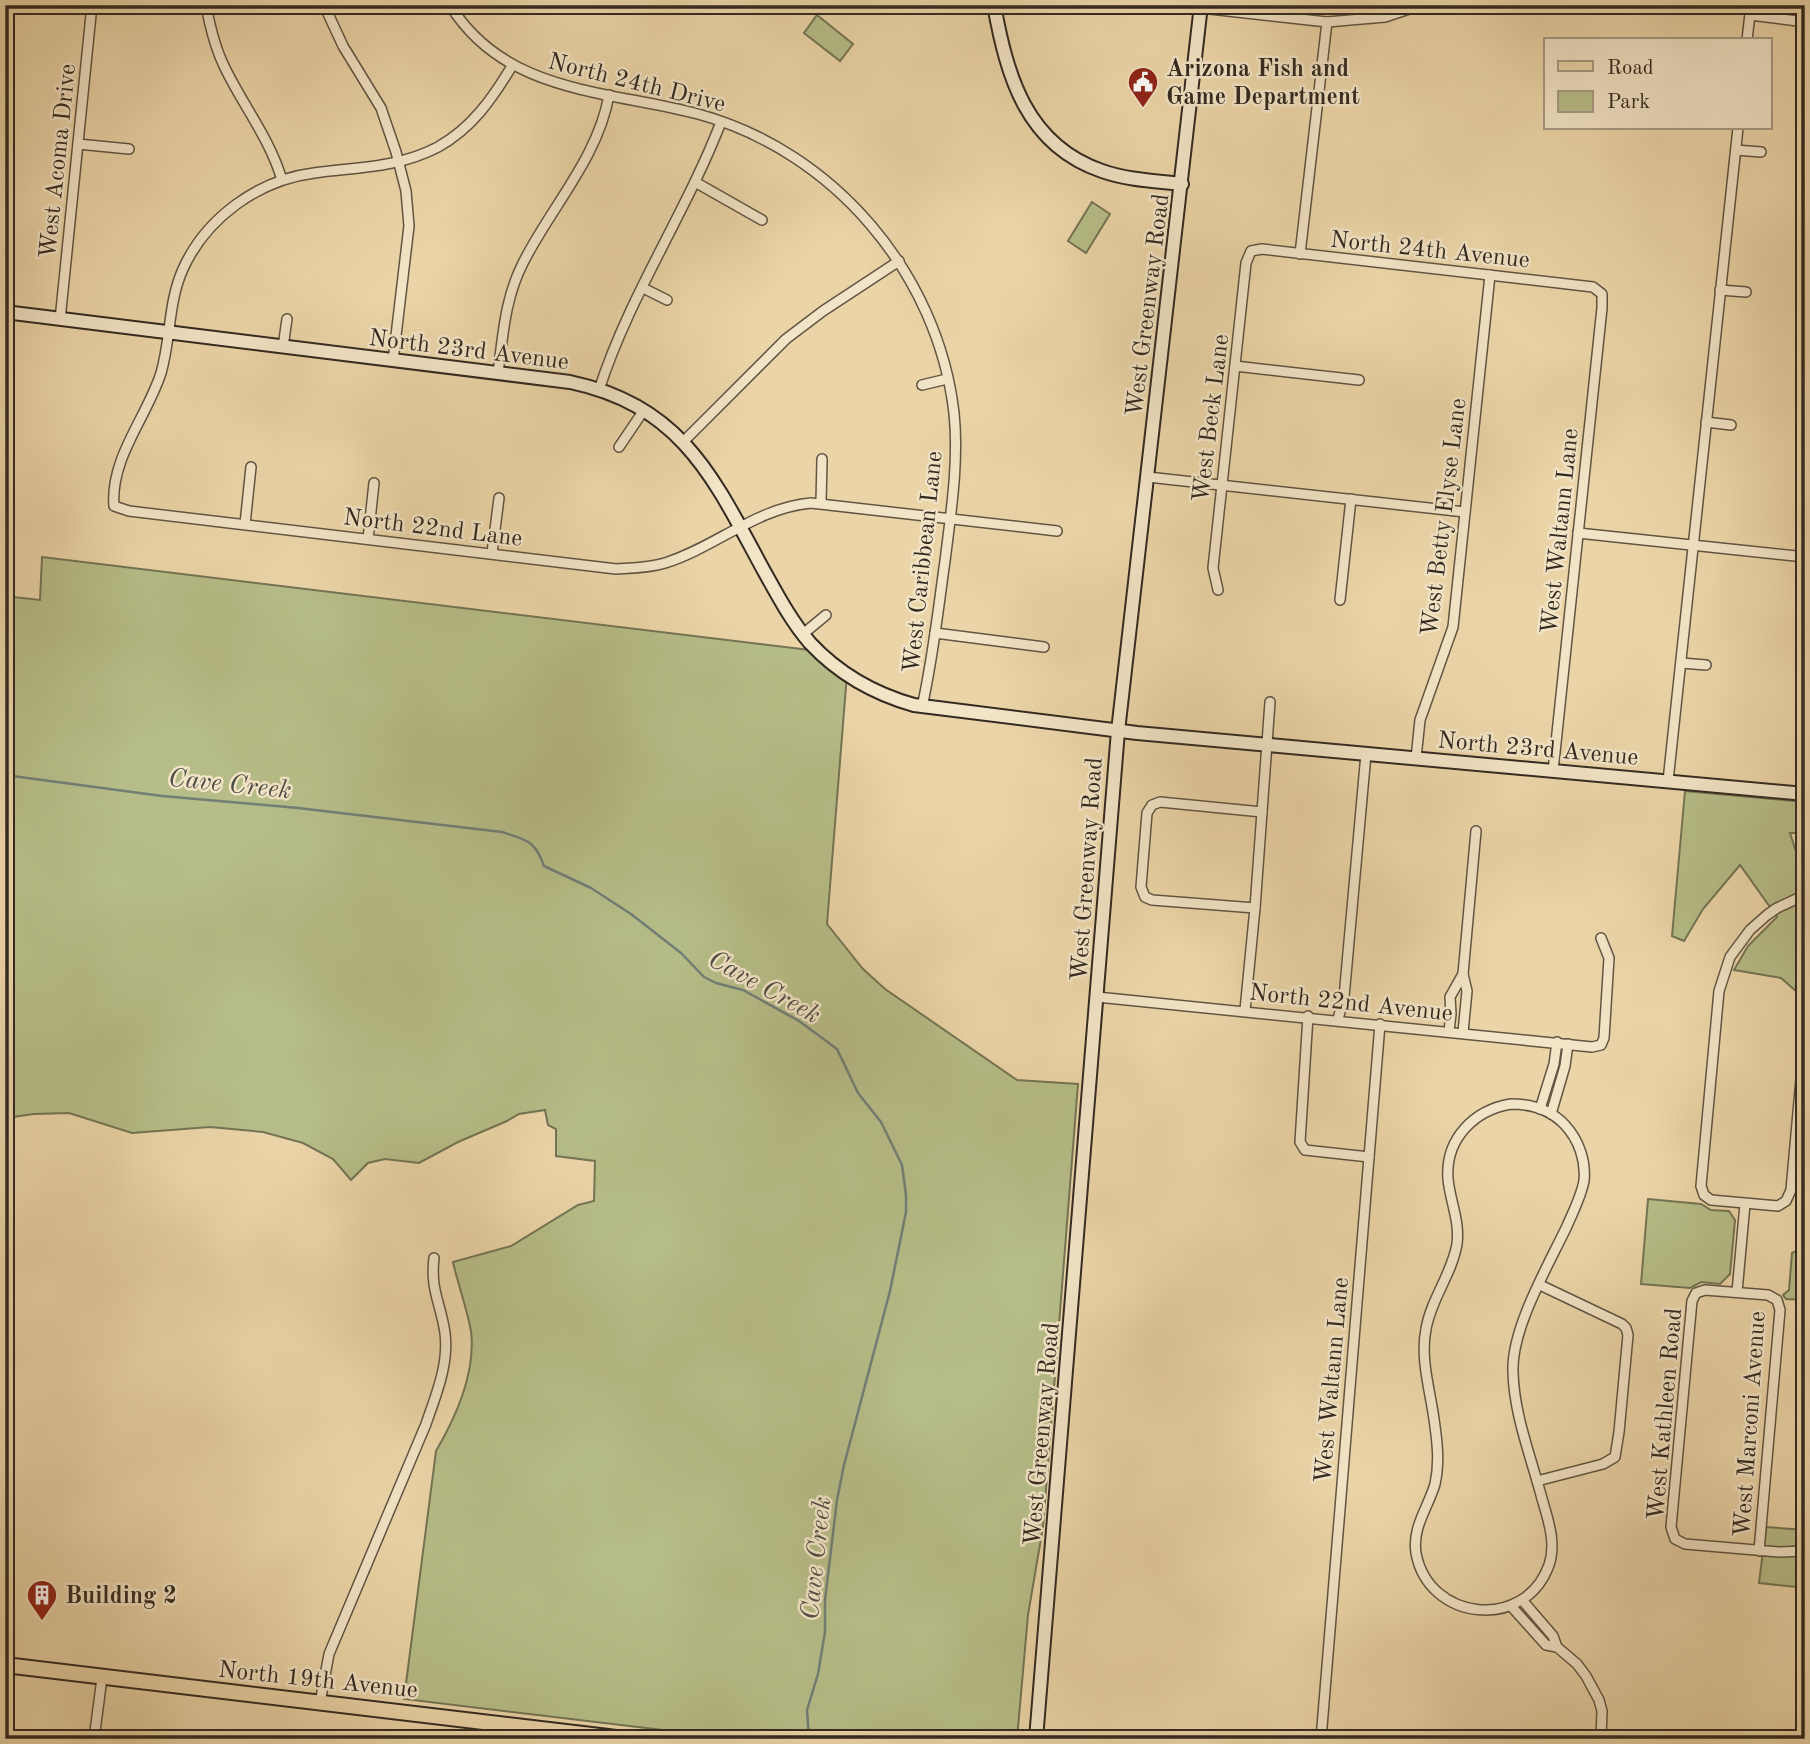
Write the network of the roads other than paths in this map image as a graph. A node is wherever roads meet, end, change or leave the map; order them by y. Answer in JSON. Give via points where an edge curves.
{"nodes":[{"id":1,"x":92,"y":5,"type":"edge"},
{"id":2,"x":206,"y":5,"type":"edge"},
{"id":3,"x":324,"y":5,"type":"edge"},
{"id":4,"x":450,"y":5,"type":"edge"},
{"id":5,"x":993,"y":5,"type":"edge"},
{"id":6,"x":1421,"y":5,"type":"edge"},
{"id":7,"x":1201,"y":6,"type":"edge"},
{"id":8,"x":1750,"y":10,"type":"edge"},
{"id":9,"x":1327,"y":22,"type":"junction"},
{"id":10,"x":1805,"y":22,"type":"edge"},
{"id":11,"x":1747,"y":38,"type":"edge"},
{"id":12,"x":512,"y":66,"type":"junction"},
{"id":13,"x":609,"y":95,"type":"junction"},
{"id":14,"x":720,"y":122,"type":"junction"},
{"id":15,"x":1738,"y":130,"type":"edge"},
{"id":16,"x":78,"y":144,"type":"junction"},
{"id":17,"x":129,"y":149,"type":"dead end"},
{"id":18,"x":1735,"y":150,"type":"junction"},
{"id":19,"x":1761,"y":152,"type":"dead end"},
{"id":20,"x":399,"y":162,"type":"junction"},
{"id":21,"x":282,"y":180,"type":"junction"},
{"id":22,"x":695,"y":182,"type":"junction"},
{"id":23,"x":1182,"y":184,"type":"junction"},
{"id":24,"x":762,"y":220,"type":"dead end"},
{"id":25,"x":1251,"y":251,"type":"joint"},
{"id":26,"x":1300,"y":254,"type":"junction"},
{"id":27,"x":899,"y":261,"type":"junction"},
{"id":28,"x":1490,"y":275,"type":"junction"},
{"id":29,"x":643,"y":288,"type":"junction"},
{"id":30,"x":1720,"y":289,"type":"junction"},
{"id":31,"x":1746,"y":292,"type":"dead end"},
{"id":32,"x":1602,"y":294,"type":"joint"},
{"id":33,"x":667,"y":300,"type":"dead end"},
{"id":34,"x":5,"y":312,"type":"edge"},
{"id":35,"x":286,"y":318,"type":"dead end"},
{"id":36,"x":60,"y":320,"type":"junction"},
{"id":37,"x":167,"y":333,"type":"junction"},
{"id":38,"x":283,"y":347,"type":"junction"},
{"id":39,"x":393,"y":360,"type":"junction"},
{"id":40,"x":1236,"y":366,"type":"junction"},
{"id":41,"x":498,"y":373,"type":"junction"},
{"id":42,"x":947,"y":379,"type":"junction"},
{"id":43,"x":1359,"y":380,"type":"dead end"},
{"id":44,"x":922,"y":385,"type":"dead end"},
{"id":45,"x":599,"y":390,"type":"junction"},
{"id":46,"x":644,"y":410,"type":"junction"},
{"id":47,"x":1706,"y":422,"type":"junction"},
{"id":48,"x":1731,"y":425,"type":"dead end"},
{"id":49,"x":684,"y":441,"type":"junction"},
{"id":50,"x":619,"y":447,"type":"dead end"},
{"id":51,"x":822,"y":459,"type":"dead end"},
{"id":52,"x":251,"y":467,"type":"dead end"},
{"id":53,"x":1148,"y":477,"type":"junction"},
{"id":54,"x":374,"y":482,"type":"dead end"},
{"id":55,"x":1221,"y":484,"type":"junction"},
{"id":56,"x":499,"y":498,"type":"dead end"},
{"id":57,"x":1351,"y":499,"type":"junction"},
{"id":58,"x":821,"y":503,"type":"junction"},
{"id":59,"x":114,"y":506,"type":"joint"},
{"id":60,"x":1465,"y":512,"type":"junction"},
{"id":61,"x":950,"y":518,"type":"junction"},
{"id":62,"x":245,"y":524,"type":"junction"},
{"id":63,"x":740,"y":527,"type":"junction"},
{"id":64,"x":1057,"y":531,"type":"dead end"},
{"id":65,"x":1578,"y":533,"type":"junction"},
{"id":66,"x":368,"y":539,"type":"junction"},
{"id":67,"x":1693,"y":546,"type":"junction"},
{"id":68,"x":492,"y":553,"type":"junction"},
{"id":69,"x":1805,"y":557,"type":"edge"},
{"id":70,"x":1218,"y":590,"type":"dead end"},
{"id":71,"x":1340,"y":600,"type":"dead end"},
{"id":72,"x":826,"y":615,"type":"dead end"},
{"id":73,"x":803,"y":634,"type":"junction"},
{"id":74,"x":935,"y":634,"type":"junction"},
{"id":75,"x":1044,"y":647,"type":"dead end"},
{"id":76,"x":1681,"y":663,"type":"junction"},
{"id":77,"x":1706,"y":665,"type":"dead end"},
{"id":78,"x":1270,"y":702,"type":"dead end"},
{"id":79,"x":922,"y":707,"type":"junction"},
{"id":80,"x":1118,"y":731,"type":"junction"},
{"id":81,"x":1267,"y":744,"type":"junction"},
{"id":82,"x":1366,"y":754,"type":"junction"},
{"id":83,"x":1416,"y":758,"type":"junction"},
{"id":84,"x":1553,"y":771,"type":"junction"},
{"id":85,"x":1668,"y":781,"type":"junction"},
{"id":86,"x":1805,"y":794,"type":"edge"},
{"id":87,"x":1262,"y":813,"type":"junction"},
{"id":88,"x":1476,"y":831,"type":"dead end"},
{"id":89,"x":1805,"y":895,"type":"edge"},
{"id":90,"x":1255,"y":908,"type":"junction"},
{"id":91,"x":1601,"y":937,"type":"dead end"},
{"id":92,"x":1463,"y":974,"type":"junction"},
{"id":93,"x":1097,"y":997,"type":"junction"},
{"id":94,"x":1450,"y":997,"type":"junction"},
{"id":95,"x":1466,"y":998,"type":"junction"},
{"id":96,"x":1245,"y":1010,"type":"junction"},
{"id":97,"x":1308,"y":1016,"type":"junction"},
{"id":98,"x":1338,"y":1019,"type":"junction"},
{"id":99,"x":1380,"y":1024,"type":"junction"},
{"id":100,"x":1449,"y":1031,"type":"junction"},
{"id":101,"x":1463,"y":1032,"type":"junction"},
{"id":102,"x":1556,"y":1042,"type":"junction"},
{"id":103,"x":1568,"y":1044,"type":"junction"},
{"id":104,"x":1805,"y":1056,"type":"edge"},
{"id":105,"x":1551,"y":1076,"type":"junction"},
{"id":106,"x":1562,"y":1079,"type":"junction"},
{"id":107,"x":1546,"y":1111,"type":"junction"},
{"id":108,"x":1369,"y":1157,"type":"junction"},
{"id":109,"x":1745,"y":1204,"type":"junction"},
{"id":110,"x":433,"y":1258,"type":"dead end"},
{"id":111,"x":1540,"y":1285,"type":"junction"},
{"id":112,"x":1737,"y":1292,"type":"junction"},
{"id":113,"x":1537,"y":1481,"type":"junction"},
{"id":114,"x":1803,"y":1550,"type":"edge"},
{"id":115,"x":1759,"y":1551,"type":"junction"},
{"id":116,"x":1521,"y":1600,"type":"junction"},
{"id":117,"x":1511,"y":1605,"type":"junction"},
{"id":118,"x":1557,"y":1647,"type":"junction"},
{"id":119,"x":5,"y":1665,"type":"edge"},
{"id":120,"x":102,"y":1678,"type":"junction"},
{"id":121,"x":320,"y":1703,"type":"junction"},
{"id":122,"x":94,"y":1739,"type":"edge"},
{"id":123,"x":625,"y":1739,"type":"edge"},
{"id":124,"x":1035,"y":1739,"type":"edge"},
{"id":125,"x":1321,"y":1739,"type":"edge"},
{"id":126,"x":1601,"y":1739,"type":"edge"}],
"edges":[{"from":1,"to":16,"type":"street","name":"West Acoma Drive"},
{"from":2,"to":21,"type":"street","via":[[224,67],[267,139]]},
{"from":3,"to":20,"type":"street","via":[[381,108]]},
{"from":4,"to":12,"type":"street","via":[[482,46]]},
{"from":5,"to":23,"type":"street","via":[[1010,76],[1024,108],[1046,134],[1073,157],[1103,172]]},
{"from":6,"to":9,"type":"street","via":[[1384,17]]},
{"from":7,"to":9,"type":"street"},
{"from":7,"to":23,"type":"street","name":"West Greenway Road"},
{"from":8,"to":10,"type":"street"},
{"from":8,"to":11,"type":"street"},
{"from":9,"to":26,"type":"street"},
{"from":12,"to":13,"type":"street","name":"North 24th Drive","via":[[541,79]]},
{"from":12,"to":20,"type":"street","name":"North 24th Drive","via":[[492,99],[461,131]]},
{"from":13,"to":14,"type":"street","name":"North 24th Drive"},
{"from":13,"to":41,"type":"street","via":[[594,143],[515,280]]},
{"from":14,"to":22,"type":"street"},
{"from":14,"to":27,"type":"street","name":"North 24th Drive","via":[[779,149],[842,194]]},
{"from":15,"to":18,"type":"street"},
{"from":16,"to":17,"type":"street"},
{"from":16,"to":36,"type":"street","name":"West Acoma Drive"},
{"from":18,"to":19,"type":"street"},
{"from":18,"to":30,"type":"street"},
{"from":20,"to":21,"type":"street","name":"North 24th Drive"},
{"from":20,"to":39,"type":"street","via":[[409,226]]},
{"from":21,"to":37,"type":"street","name":"North 24th Drive","via":[[232,207],[202,237],[182,270]]},
{"from":22,"to":24,"type":"street"},
{"from":22,"to":29,"type":"street"},
{"from":23,"to":53,"type":"street","name":"West Greenway Road"},
{"from":25,"to":26,"type":"street","name":"North 24th Avenue"},
{"from":25,"to":40,"type":"street","name":"West Beck Lane"},
{"from":26,"to":28,"type":"street","name":"North 24th Avenue"},
{"from":27,"to":42,"type":"street","name":"West Caribbean Lane","via":[[925,307]]},
{"from":27,"to":49,"type":"street","via":[[786,340]]},
{"from":28,"to":32,"type":"street","name":"North 24th Avenue","via":[[1593,287]]},
{"from":28,"to":60,"type":"street","name":"West Betty Elyse Lane"},
{"from":29,"to":33,"type":"street"},
{"from":29,"to":45,"type":"street"},
{"from":30,"to":31,"type":"street"},
{"from":30,"to":47,"type":"street"},
{"from":32,"to":65,"type":"street","name":"West Waltann Lane"},
{"from":34,"to":36,"type":"street","name":"North 23rd Avenue"},
{"from":35,"to":38,"type":"street"},
{"from":36,"to":37,"type":"street","name":"North 23rd Avenue"},
{"from":37,"to":38,"type":"street","name":"North 23rd Avenue"},
{"from":37,"to":59,"type":"street","name":"North 24th Drive","via":[[158,379],[124,452],[113,492]]},
{"from":38,"to":39,"type":"street","name":"North 23rd Avenue"},
{"from":39,"to":41,"type":"street","name":"North 23rd Avenue"},
{"from":40,"to":43,"type":"street"},
{"from":40,"to":55,"type":"street","name":"West Beck Lane"},
{"from":41,"to":45,"type":"street","name":"North 23rd Avenue"},
{"from":42,"to":44,"type":"street"},
{"from":42,"to":61,"type":"street","name":"West Caribbean Lane","via":[[954,422]]},
{"from":45,"to":46,"type":"street","name":"North 23rd Avenue"},
{"from":46,"to":49,"type":"street","name":"North 23rd Avenue"},
{"from":46,"to":50,"type":"street"},
{"from":47,"to":48,"type":"street"},
{"from":47,"to":67,"type":"street"},
{"from":49,"to":63,"type":"street","name":"North 23rd Avenue","via":[[715,482]]},
{"from":51,"to":58,"type":"street"},
{"from":52,"to":62,"type":"street"},
{"from":53,"to":55,"type":"street"},
{"from":53,"to":80,"type":"street","name":"West Greenway Road"},
{"from":54,"to":66,"type":"street"},
{"from":55,"to":57,"type":"street"},
{"from":55,"to":70,"type":"street","name":"West Beck Lane","via":[[1213,568]]},
{"from":56,"to":68,"type":"street"},
{"from":57,"to":60,"type":"street"},
{"from":57,"to":71,"type":"street"},
{"from":58,"to":61,"type":"street","name":"North 22nd Lane"},
{"from":58,"to":63,"type":"street","name":"North 22nd Lane","via":[[780,508]]},
{"from":59,"to":62,"type":"street","name":"North 22nd Lane"},
{"from":60,"to":83,"type":"street","name":"West Betty Elyse Lane","via":[[1453,627],[1423,712]]},
{"from":61,"to":64,"type":"street","name":"North 22nd Lane"},
{"from":61,"to":74,"type":"street","name":"West Caribbean Lane"},
{"from":62,"to":66,"type":"street","name":"North 22nd Lane"},
{"from":63,"to":68,"type":"street","name":"North 22nd Lane","via":[[686,555],[633,568]]},
{"from":63,"to":73,"type":"street","name":"North 23rd Avenue"},
{"from":65,"to":67,"type":"street"},
{"from":65,"to":84,"type":"street","name":"West Waltann Lane"},
{"from":66,"to":68,"type":"street","name":"North 22nd Lane"},
{"from":67,"to":69,"type":"street"},
{"from":67,"to":76,"type":"street"},
{"from":72,"to":73,"type":"street"},
{"from":73,"to":79,"type":"street","name":"North 23rd Avenue","via":[[857,681]]},
{"from":74,"to":75,"type":"street"},
{"from":74,"to":79,"type":"street","name":"West Caribbean Lane"},
{"from":76,"to":77,"type":"street"},
{"from":76,"to":85,"type":"street"},
{"from":78,"to":81,"type":"street"},
{"from":79,"to":80,"type":"street","name":"North 23rd Avenue"},
{"from":80,"to":81,"type":"street","name":"North 23rd Avenue"},
{"from":80,"to":93,"type":"street","name":"West Greenway Road"},
{"from":81,"to":82,"type":"street","name":"North 23rd Avenue"},
{"from":81,"to":87,"type":"street"},
{"from":82,"to":83,"type":"street","name":"North 23rd Avenue"},
{"from":82,"to":98,"type":"street","via":[[1344,997]]},
{"from":83,"to":84,"type":"street","name":"North 23rd Avenue"},
{"from":84,"to":85,"type":"street","name":"North 23rd Avenue"},
{"from":85,"to":86,"type":"street","name":"North 23rd Avenue"},
{"from":87,"to":90,"type":"street"},
{"from":87,"to":90,"type":"street","via":[[1160,802],[1152,806],[1147,813],[1141,887],[1152,900]]},
{"from":88,"to":92,"type":"street"},
{"from":89,"to":109,"type":"street","via":[[1777,908],[1751,930],[1730,957],[1719,991],[1701,1186],[1711,1200]]},
{"from":90,"to":96,"type":"street"},
{"from":91,"to":103,"type":"street","name":"North 22nd Avenue","via":[[1609,958],[1604,1038],[1601,1045],[1592,1047]]},
{"from":92,"to":94,"type":"street"},
{"from":92,"to":95,"type":"street"},
{"from":93,"to":96,"type":"street","name":"North 22nd Avenue"},
{"from":93,"to":124,"type":"street","name":"West Greenway Road"},
{"from":94,"to":95,"type":"street"},
{"from":94,"to":100,"type":"street"},
{"from":95,"to":101,"type":"street"},
{"from":96,"to":97,"type":"street","name":"North 22nd Avenue"},
{"from":97,"to":98,"type":"street","name":"North 22nd Avenue"},
{"from":97,"to":108,"type":"street","via":[[1300,1142],[1315,1153]]},
{"from":98,"to":99,"type":"street","name":"North 22nd Avenue"},
{"from":99,"to":100,"type":"street","name":"North 22nd Avenue"},
{"from":99,"to":108,"type":"street","name":"West Waltann Lane"},
{"from":100,"to":101,"type":"street","name":"North 22nd Avenue"},
{"from":101,"to":102,"type":"street","name":"North 22nd Avenue"},
{"from":102,"to":103,"type":"street","name":"North 22nd Avenue"},
{"from":102,"to":105,"type":"street"},
{"from":103,"to":106,"type":"street"},
{"from":104,"to":109,"type":"street","via":[[1791,1190],[1778,1206]]},
{"from":105,"to":106,"type":"street"},
{"from":105,"to":107,"type":"street"},
{"from":106,"to":107,"type":"street"},
{"from":107,"to":111,"type":"street","via":[[1570,1130],[1578,1144],[1584,1181]]},
{"from":107,"to":117,"type":"street","via":[[1520,1104],[1491,1109],[1471,1121],[1458,1137],[1448,1180],[1457,1243],[1431,1312],[1424,1347],[1438,1459],[1435,1483],[1416,1533],[1421,1570],[1434,1589],[1460,1606],[1491,1611]]},
{"from":108,"to":125,"type":"street","name":"West Waltann Lane"},
{"from":109,"to":112,"type":"street"},
{"from":110,"to":121,"type":"street","via":[[432,1278],[445,1331],[439,1386],[329,1654]]},
{"from":111,"to":113,"type":"street","via":[[1519,1331],[1513,1366],[1516,1402]]},
{"from":111,"to":113,"type":"street","via":[[1622,1324],[1628,1335],[1615,1457]]},
{"from":112,"to":115,"type":"street","name":"West Marconi Avenue","via":[[1768,1295],[1777,1300],[1780,1310]]},
{"from":112,"to":115,"type":"street","name":"West Kathleen Road","via":[[1705,1290],[1696,1293],[1692,1301],[1671,1527],[1675,1539],[1685,1544]]},
{"from":113,"to":116,"type":"street","via":[[1550,1528],[1551,1554],[1542,1580]]},
{"from":114,"to":115,"type":"street"},
{"from":116,"to":117,"type":"street"},
{"from":116,"to":118,"type":"street","via":[[1553,1636]]},
{"from":117,"to":118,"type":"street","via":[[1546,1644]]},
{"from":118,"to":126,"type":"street","via":[[1577,1664],[1599,1700]]},
{"from":119,"to":120,"type":"main road","name":"North 19th Avenue"},
{"from":120,"to":121,"type":"main road","name":"North 19th Avenue"},
{"from":120,"to":122,"type":"street"},
{"from":121,"to":123,"type":"main road","name":"North 19th Avenue"}]}
